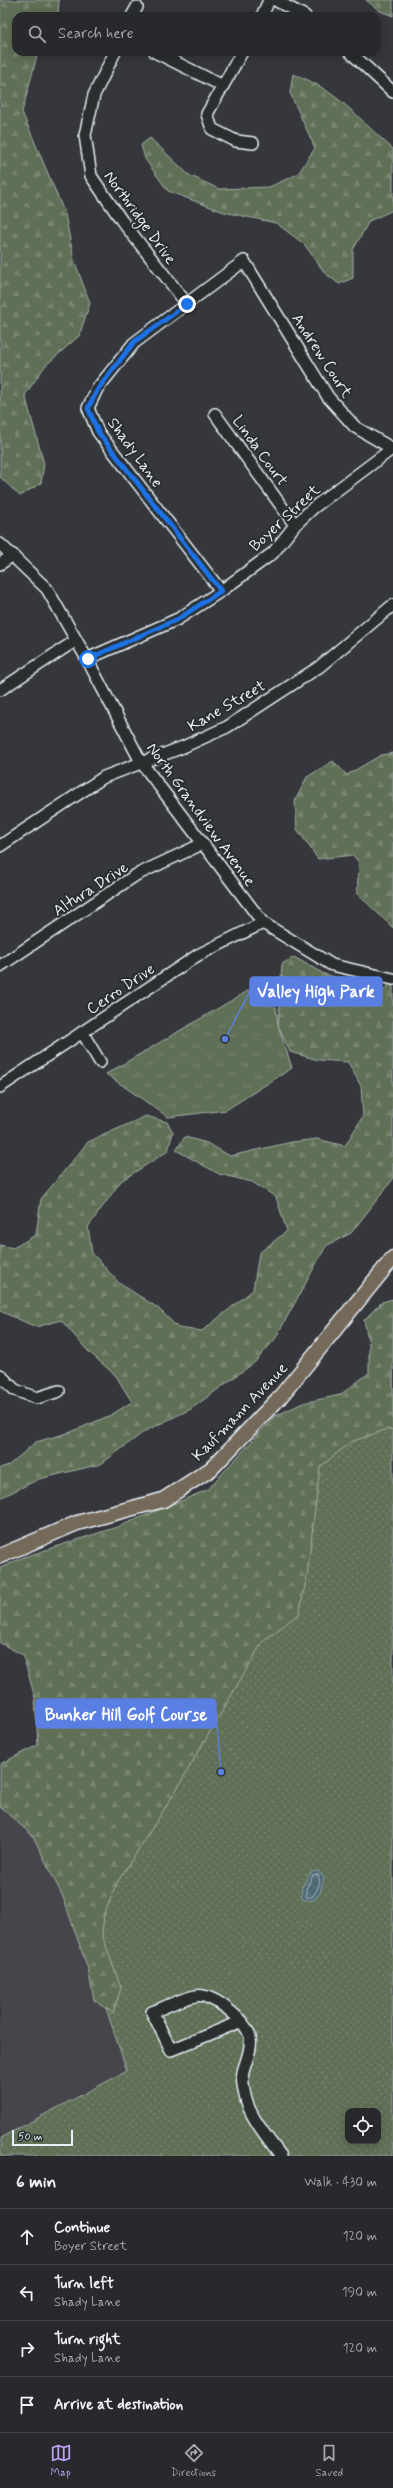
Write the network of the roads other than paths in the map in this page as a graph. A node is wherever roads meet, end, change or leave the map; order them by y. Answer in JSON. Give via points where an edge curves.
{"nodes":[{"id":1,"x":269,"y":0,"type":"edge"},
{"id":2,"x":275,"y":0,"type":"edge"},
{"id":3,"x":264,"y":12,"type":"edge"},
{"id":4,"x":298,"y":12,"type":"edge"},
{"id":5,"x":113,"y":56,"type":"edge"},
{"id":6,"x":163,"y":56,"type":"edge"},
{"id":7,"x":239,"y":56,"type":"edge"},
{"id":8,"x":354,"y":56,"type":"edge"},
{"id":9,"x":221,"y":85,"type":"junction"},
{"id":10,"x":393,"y":92,"type":"edge"},
{"id":11,"x":253,"y":143,"type":"dead end"},
{"id":12,"x":244,"y":261,"type":"joint"},
{"id":13,"x":187,"y":304,"type":"junction"},
{"id":14,"x":215,"y":414,"type":"dead end"},
{"id":15,"x":393,"y":448,"type":"edge"},
{"id":16,"x":295,"y":525,"type":"junction"},
{"id":17,"x":0,"y":544,"type":"edge"},
{"id":18,"x":13,"y":555,"type":"junction"},
{"id":19,"x":0,"y":564,"type":"edge"},
{"id":20,"x":221,"y":591,"type":"junction"},
{"id":21,"x":393,"y":605,"type":"edge"},
{"id":22,"x":75,"y":641,"type":"junction"},
{"id":23,"x":88,"y":659,"type":"junction"},
{"id":24,"x":0,"y":690,"type":"edge"},
{"id":25,"x":141,"y":762,"type":"junction"},
{"id":26,"x":202,"y":844,"type":"junction"},
{"id":27,"x":0,"y":846,"type":"edge"},
{"id":28,"x":263,"y":923,"type":"junction"},
{"id":29,"x":0,"y":966,"type":"edge"},
{"id":30,"x":393,"y":979,"type":"edge"},
{"id":31,"x":82,"y":1032,"type":"junction"},
{"id":32,"x":100,"y":1062,"type":"dead end"},
{"id":33,"x":0,"y":1087,"type":"edge"},
{"id":34,"x":393,"y":1258,"type":"edge"},
{"id":35,"x":0,"y":1375,"type":"edge"},
{"id":36,"x":59,"y":1391,"type":"dead end"},
{"id":37,"x":0,"y":1556,"type":"edge"},
{"id":38,"x":242,"y":2021,"type":"junction"},
{"id":39,"x":281,"y":2156,"type":"edge"}],
"edges":[{"from":1,"to":3,"type":"street"},
{"from":2,"to":4,"type":"street"},
{"from":5,"to":13,"type":"street","name":"Northridge Drive","via":[[94,95],[85,134],[91,176],[122,221]]},
{"from":6,"to":9,"type":"street"},
{"from":7,"to":9,"type":"street"},
{"from":8,"to":10,"type":"street"},
{"from":9,"to":11,"type":"street","via":[[207,114],[212,129],[236,141]]},
{"from":12,"to":13,"type":"street","name":"Shady Lane"},
{"from":12,"to":15,"type":"street","name":"Andrew Court","via":[[328,397],[355,427]]},
{"from":13,"to":20,"type":"street","name":"Shady Lane","via":[[134,342],[98,389],[88,408],[98,432]]},
{"from":14,"to":16,"type":"street","name":"Linda Court"},
{"from":15,"to":16,"type":"street","name":"Boyer Street","via":[[313,508]]},
{"from":16,"to":20,"type":"street","name":"Boyer Street","via":[[273,552]]},
{"from":17,"to":18,"type":"street","name":"North Grandview Avenue"},
{"from":18,"to":19,"type":"street"},
{"from":18,"to":22,"type":"street","name":"North Grandview Avenue","via":[[47,589]]},
{"from":20,"to":23,"type":"street","name":"Boyer Street","via":[[178,619]]},
{"from":21,"to":25,"type":"street","name":"Kane Street","via":[[319,666],[227,727]]},
{"from":22,"to":23,"type":"street","name":"North Grandview Avenue"},
{"from":22,"to":24,"type":"street"},
{"from":23,"to":25,"type":"street","name":"North Grandview Avenue"},
{"from":25,"to":26,"type":"street","name":"North Grandview Avenue"},
{"from":25,"to":27,"type":"street","name":"Kane Street","via":[[104,777]]},
{"from":26,"to":28,"type":"street","name":"North Grandview Avenue"},
{"from":26,"to":29,"type":"street","name":"Altura Drive","via":[[136,875]]},
{"from":28,"to":30,"type":"street","name":"North Grandview Avenue","via":[[332,965]]},
{"from":28,"to":31,"type":"street","name":"Cerro Drive","via":[[198,955]]},
{"from":31,"to":32,"type":"street"},
{"from":31,"to":33,"type":"street","name":"Cerro Drive"},
{"from":34,"to":37,"type":"main road","name":"Kaufmann Avenue","via":[[280,1397],[211,1469],[163,1500],[77,1523]]},
{"from":35,"to":36,"type":"street","via":[[15,1390],[37,1398]]},
{"from":38,"to":38,"type":"street","via":[[213,2000],[196,1995],[152,2012],[171,2050]]},
{"from":38,"to":39,"type":"street","via":[[250,2037],[250,2052],[242,2074],[246,2098],[262,2130]]}]}
